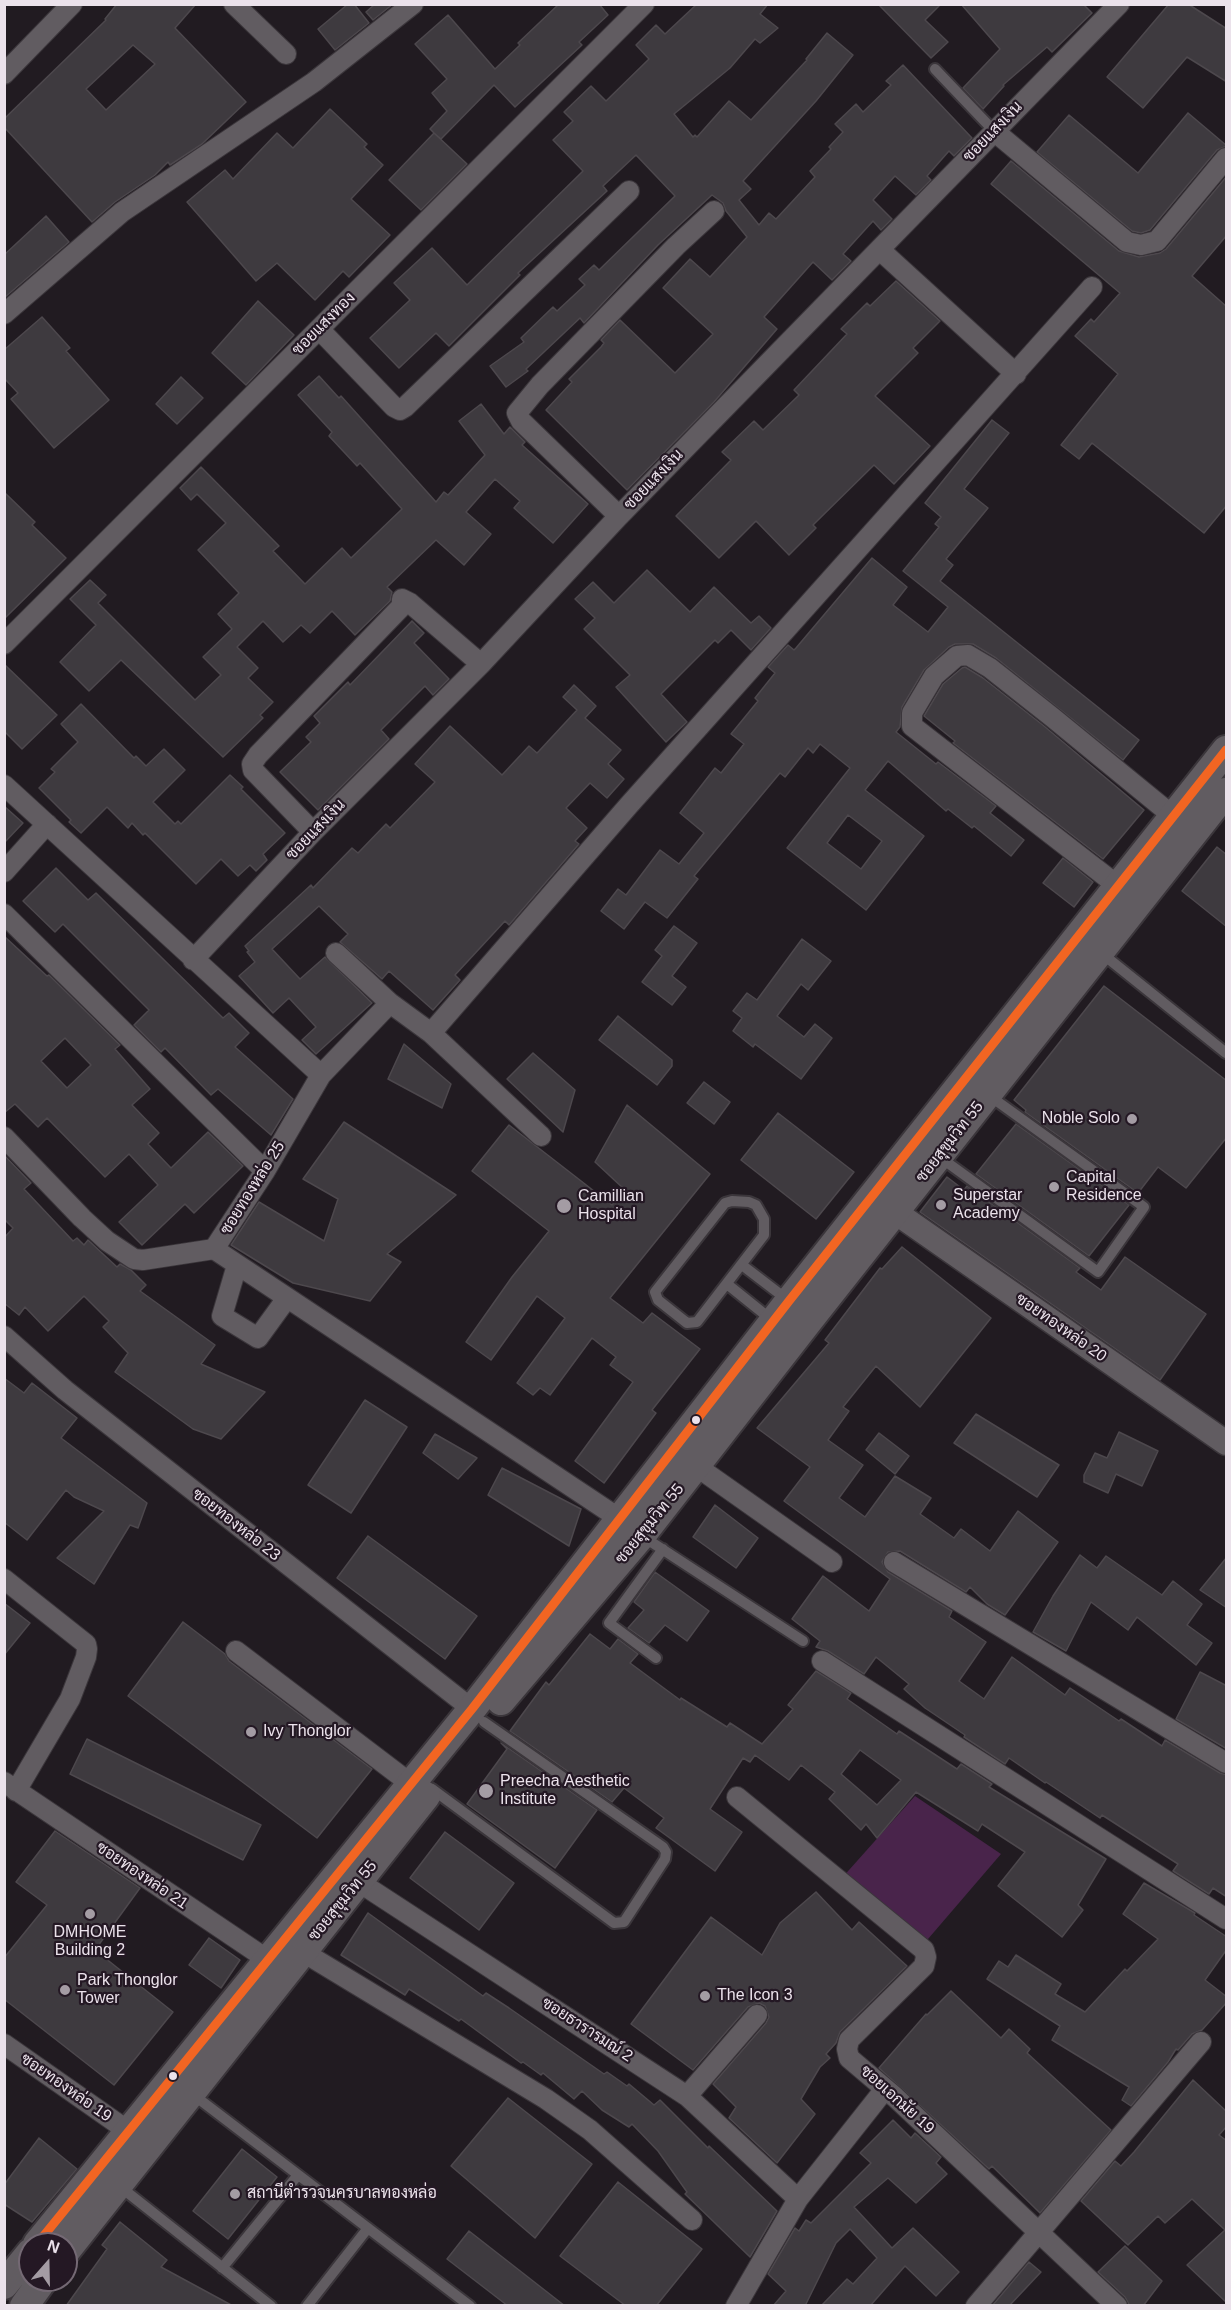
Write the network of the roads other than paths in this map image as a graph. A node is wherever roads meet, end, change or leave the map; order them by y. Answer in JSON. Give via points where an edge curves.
{"nodes":[{"id":1,"x":72,"y":4,"type":"edge"},
{"id":2,"x":234,"y":4,"type":"edge"},
{"id":3,"x":413,"y":4,"type":"edge"},
{"id":4,"x":644,"y":4,"type":"edge"},
{"id":5,"x":1119,"y":4,"type":"edge"},
{"id":6,"x":286,"y":54,"type":"dead end"},
{"id":7,"x":935,"y":69,"type":"dead end"},
{"id":8,"x":4,"y":74,"type":"edge"},
{"id":9,"x":994,"y":131,"type":"junction"},
{"id":10,"x":1227,"y":158,"type":"edge"},
{"id":11,"x":629,"y":191,"type":"dead end"},
{"id":12,"x":714,"y":211,"type":"dead end"},
{"id":13,"x":879,"y":250,"type":"junction"},
{"id":14,"x":1092,"y":287,"type":"dead end"},
{"id":15,"x":4,"y":314,"type":"edge"},
{"id":16,"x":319,"y":329,"type":"junction"},
{"id":17,"x":1016,"y":374,"type":"junction"},
{"id":18,"x":619,"y":516,"type":"junction"},
{"id":19,"x":4,"y":644,"type":"edge"},
{"id":20,"x":481,"y":664,"type":"junction"},
{"id":21,"x":1227,"y":750,"type":"edge"},
{"id":22,"x":4,"y":785,"type":"edge"},
{"id":23,"x":1227,"y":792,"type":"edge"},
{"id":24,"x":1173,"y":816,"type":"junction"},
{"id":25,"x":47,"y":824,"type":"junction"},
{"id":26,"x":313,"y":832,"type":"junction"},
{"id":27,"x":4,"y":873,"type":"edge"},
{"id":28,"x":1118,"y":886,"type":"junction"},
{"id":29,"x":4,"y":914,"type":"edge"},
{"id":30,"x":1099,"y":952,"type":"junction"},
{"id":31,"x":336,"y":953,"type":"dead end"},
{"id":32,"x":193,"y":960,"type":"junction"},
{"id":33,"x":390,"y":1003,"type":"junction"},
{"id":34,"x":430,"y":1033,"type":"junction"},
{"id":35,"x":1227,"y":1053,"type":"edge"},
{"id":36,"x":321,"y":1075,"type":"junction"},
{"id":37,"x":987,"y":1094,"type":"junction"},
{"id":38,"x":541,"y":1136,"type":"dead end"},
{"id":39,"x":4,"y":1137,"type":"edge"},
{"id":40,"x":939,"y":1156,"type":"junction"},
{"id":41,"x":265,"y":1171,"type":"junction"},
{"id":42,"x":895,"y":1212,"type":"junction"},
{"id":43,"x":214,"y":1249,"type":"junction"},
{"id":44,"x":237,"y":1265,"type":"junction"},
{"id":45,"x":742,"y":1265,"type":"junction"},
{"id":46,"x":727,"y":1284,"type":"junction"},
{"id":47,"x":287,"y":1298,"type":"junction"},
{"id":48,"x":792,"y":1320,"type":"junction"},
{"id":49,"x":4,"y":1336,"type":"edge"},
{"id":50,"x":1226,"y":1443,"type":"edge"},
{"id":51,"x":696,"y":1466,"type":"junction"},
{"id":52,"x":642,"y":1535,"type":"junction"},
{"id":53,"x":832,"y":1562,"type":"dead end"},
{"id":54,"x":894,"y":1562,"type":"dead end"},
{"id":55,"x":4,"y":1579,"type":"edge"},
{"id":56,"x":803,"y":1641,"type":"dead end"},
{"id":57,"x":236,"y":1651,"type":"dead end"},
{"id":58,"x":656,"y":1658,"type":"dead end"},
{"id":59,"x":822,"y":1661,"type":"dead end"},
{"id":60,"x":478,"y":1716,"type":"junction"},
{"id":61,"x":1227,"y":1763,"type":"edge"},
{"id":62,"x":422,"y":1786,"type":"junction"},
{"id":63,"x":10,"y":1787,"type":"edge"},
{"id":64,"x":737,"y":1797,"type":"dead end"},
{"id":65,"x":351,"y":1875,"type":"junction"},
{"id":66,"x":1227,"y":1919,"type":"edge"},
{"id":67,"x":286,"y":1962,"type":"junction"},
{"id":68,"x":757,"y":2015,"type":"dead end"},
{"id":69,"x":1201,"y":2042,"type":"dead end"},
{"id":70,"x":4,"y":2044,"type":"edge"},
{"id":71,"x":885,"y":2089,"type":"junction"},
{"id":72,"x":190,"y":2093,"type":"junction"},
{"id":73,"x":687,"y":2096,"type":"junction"},
{"id":74,"x":138,"y":2139,"type":"junction"},
{"id":75,"x":298,"y":2175,"type":"junction"},
{"id":76,"x":117,"y":2185,"type":"junction"},
{"id":77,"x":798,"y":2199,"type":"junction"},
{"id":78,"x":692,"y":2220,"type":"dead end"},
{"id":79,"x":368,"y":2228,"type":"junction"},
{"id":80,"x":49,"y":2232,"type":"edge"},
{"id":81,"x":1040,"y":2233,"type":"junction"},
{"id":82,"x":78,"y":2235,"type":"edge"},
{"id":83,"x":222,"y":2268,"type":"junction"},
{"id":84,"x":271,"y":2306,"type":"edge"},
{"id":85,"x":307,"y":2306,"type":"edge"},
{"id":86,"x":470,"y":2306,"type":"edge"},
{"id":87,"x":736,"y":2306,"type":"edge"},
{"id":88,"x":976,"y":2306,"type":"edge"},
{"id":89,"x":1118,"y":2306,"type":"edge"}],
"edges":[{"from":1,"to":8,"type":"street"},
{"from":2,"to":6,"type":"street"},
{"from":3,"to":15,"type":"street","via":[[314,82],[122,212]]},
{"from":4,"to":16,"type":"street","name":"ซอยแสงทอง"},
{"from":5,"to":9,"type":"street","name":"ซอยแสงเงิน"},
{"from":7,"to":9,"type":"lane"},
{"from":9,"to":10,"type":"street","via":[[1127,242],[1141,245],[1157,241]]},
{"from":9,"to":13,"type":"street","name":"ซอยแสงเงิน"},
{"from":11,"to":16,"type":"street","via":[[400,410]]},
{"from":12,"to":18,"type":"street","via":[[540,385],[517,413]]},
{"from":13,"to":17,"type":"street"},
{"from":13,"to":18,"type":"street","name":"ซอยแสงเงิน"},
{"from":14,"to":17,"type":"street"},
{"from":16,"to":19,"type":"street","name":"ซอยแสงทอง"},
{"from":17,"to":34,"type":"street"},
{"from":18,"to":20,"type":"street","name":"ซอยแสงเงิน"},
{"from":20,"to":26,"type":"street","name":"ซอยแสงเงิน"},
{"from":20,"to":26,"type":"street","via":[[402,599],[402,606],[258,755],[252,766]]},
{"from":21,"to":24,"type":"main road","name":"ซอยสุขุมวิท 55"},
{"from":22,"to":25,"type":"street"},
{"from":23,"to":30,"type":"main road","name":"ซอยสุขุมวิท 55"},
{"from":24,"to":28,"type":"main road","name":"ซอยสุขุมวิท 55"},
{"from":24,"to":28,"type":"street","via":[[1017,689],[968,655],[957,656],[933,676],[912,713],[912,726]]},
{"from":25,"to":27,"type":"street"},
{"from":25,"to":32,"type":"street"},
{"from":26,"to":32,"type":"street","name":"ซอยแสงเงิน"},
{"from":28,"to":48,"type":"main road","name":"ซอยสุขุมวิท 55"},
{"from":29,"to":41,"type":"street"},
{"from":30,"to":35,"type":"lane"},
{"from":30,"to":37,"type":"main road","name":"ซอยสุขุมวิท 55"},
{"from":31,"to":33,"type":"street"},
{"from":32,"to":36,"type":"street"},
{"from":33,"to":34,"type":"street"},
{"from":33,"to":36,"type":"street","name":"ซอยทองหล่อ 25"},
{"from":34,"to":38,"type":"street"},
{"from":36,"to":41,"type":"street","name":"ซอยทองหล่อ 25"},
{"from":37,"to":40,"type":"main road","name":"ซอยสุขุมวิท 55"},
{"from":37,"to":40,"type":"lane","via":[[1144,1207],[1098,1272]]},
{"from":39,"to":43,"type":"street","via":[[82,1218],[134,1259]]},
{"from":40,"to":42,"type":"main road","name":"ซอยสุขุมวิท 55"},
{"from":41,"to":43,"type":"street","name":"ซอยทองหล่อ 25"},
{"from":42,"to":48,"type":"main road","name":"ซอยสุขุมวิท 55"},
{"from":42,"to":50,"type":"street","name":"ซอยทองหล่อ 20"},
{"from":43,"to":44,"type":"street","name":"ซอยทองหล่อ 25"},
{"from":44,"to":47,"type":"street","name":"ซอยทองหล่อ 25"},
{"from":44,"to":47,"type":"street","via":[[222,1316],[258,1338]]},
{"from":45,"to":46,"type":"lane"},
{"from":45,"to":46,"type":"lane","via":[[764,1235],[765,1227],[756,1205],[732,1201],[725,1203],[655,1296],[692,1323],[697,1322]]},
{"from":45,"to":48,"type":"lane"},
{"from":46,"to":48,"type":"lane"},
{"from":47,"to":52,"type":"street","name":"ซอยทองหล่อ 25"},
{"from":48,"to":51,"type":"main road","name":"ซอยสุขุมวิท 55"},
{"from":48,"to":52,"type":"main road","name":"ซอยสุขุมวิท 55"},
{"from":49,"to":60,"type":"street","name":"ซอยทองหล่อ 23","via":[[65,1390]]},
{"from":51,"to":52,"type":"main road","name":"ซอยสุขุมวิท 55"},
{"from":51,"to":53,"type":"street"},
{"from":52,"to":56,"type":"lane"},
{"from":52,"to":58,"type":"lane","via":[[609,1623]]},
{"from":52,"to":60,"type":"main road","name":"ซอยสุขุมวิท 55"},
{"from":54,"to":61,"type":"street"},
{"from":55,"to":63,"type":"street","name":"ซอยทองหล่อ 21","via":[[86,1644],[87,1649],[70,1698]]},
{"from":57,"to":62,"type":"street"},
{"from":59,"to":66,"type":"street"},
{"from":60,"to":62,"type":"main road","name":"ซอยสุขุมวิท 55"},
{"from":60,"to":62,"type":"lane","via":[[663,1847],[665,1859],[624,1922],[614,1923]]},
{"from":62,"to":65,"type":"main road","name":"ซอยสุขุมวิท 55"},
{"from":63,"to":67,"type":"street","name":"ซอยทองหล่อ 21"},
{"from":64,"to":71,"type":"street","name":"ซอยเอกมัย 19","via":[[924,1950],[924,1966],[849,2040],[849,2058]]},
{"from":65,"to":67,"type":"main road","name":"ซอยสุขุมวิท 55"},
{"from":65,"to":73,"type":"street","name":"ซอยธารารมณ์ 2"},
{"from":67,"to":72,"type":"main road","name":"ซอยสุขุมวิท 55"},
{"from":67,"to":74,"type":"main road","name":"ซอยสุขุมวิท 55"},
{"from":67,"to":78,"type":"street","name":"ซอยทองหล่อ 21","via":[[546,2099],[582,2124]]},
{"from":68,"to":73,"type":"street"},
{"from":69,"to":81,"type":"street"},
{"from":70,"to":74,"type":"street","name":"ซอยทองหล่อ 19"},
{"from":71,"to":77,"type":"street"},
{"from":71,"to":81,"type":"street","name":"ซอยเอกมัย 19"},
{"from":72,"to":74,"type":"main road","name":"ซอยสุขุมวิท 55"},
{"from":72,"to":75,"type":"lane"},
{"from":73,"to":77,"type":"street","name":"ซอยธารารมณ์ 2"},
{"from":74,"to":76,"type":"main road","name":"ซอยสุขุมวิท 55"},
{"from":74,"to":80,"type":"main road","name":"ซอยสุขุมวิท 55"},
{"from":75,"to":79,"type":"lane"},
{"from":75,"to":83,"type":"lane"},
{"from":76,"to":82,"type":"main road","name":"ซอยสุขุมวิท 55"},
{"from":76,"to":83,"type":"lane"},
{"from":77,"to":87,"type":"street"},
{"from":79,"to":85,"type":"lane"},
{"from":79,"to":86,"type":"lane"},
{"from":81,"to":88,"type":"street"},
{"from":81,"to":89,"type":"street","name":"ซอยเอกมัย 19"},
{"from":83,"to":84,"type":"lane"}]}
